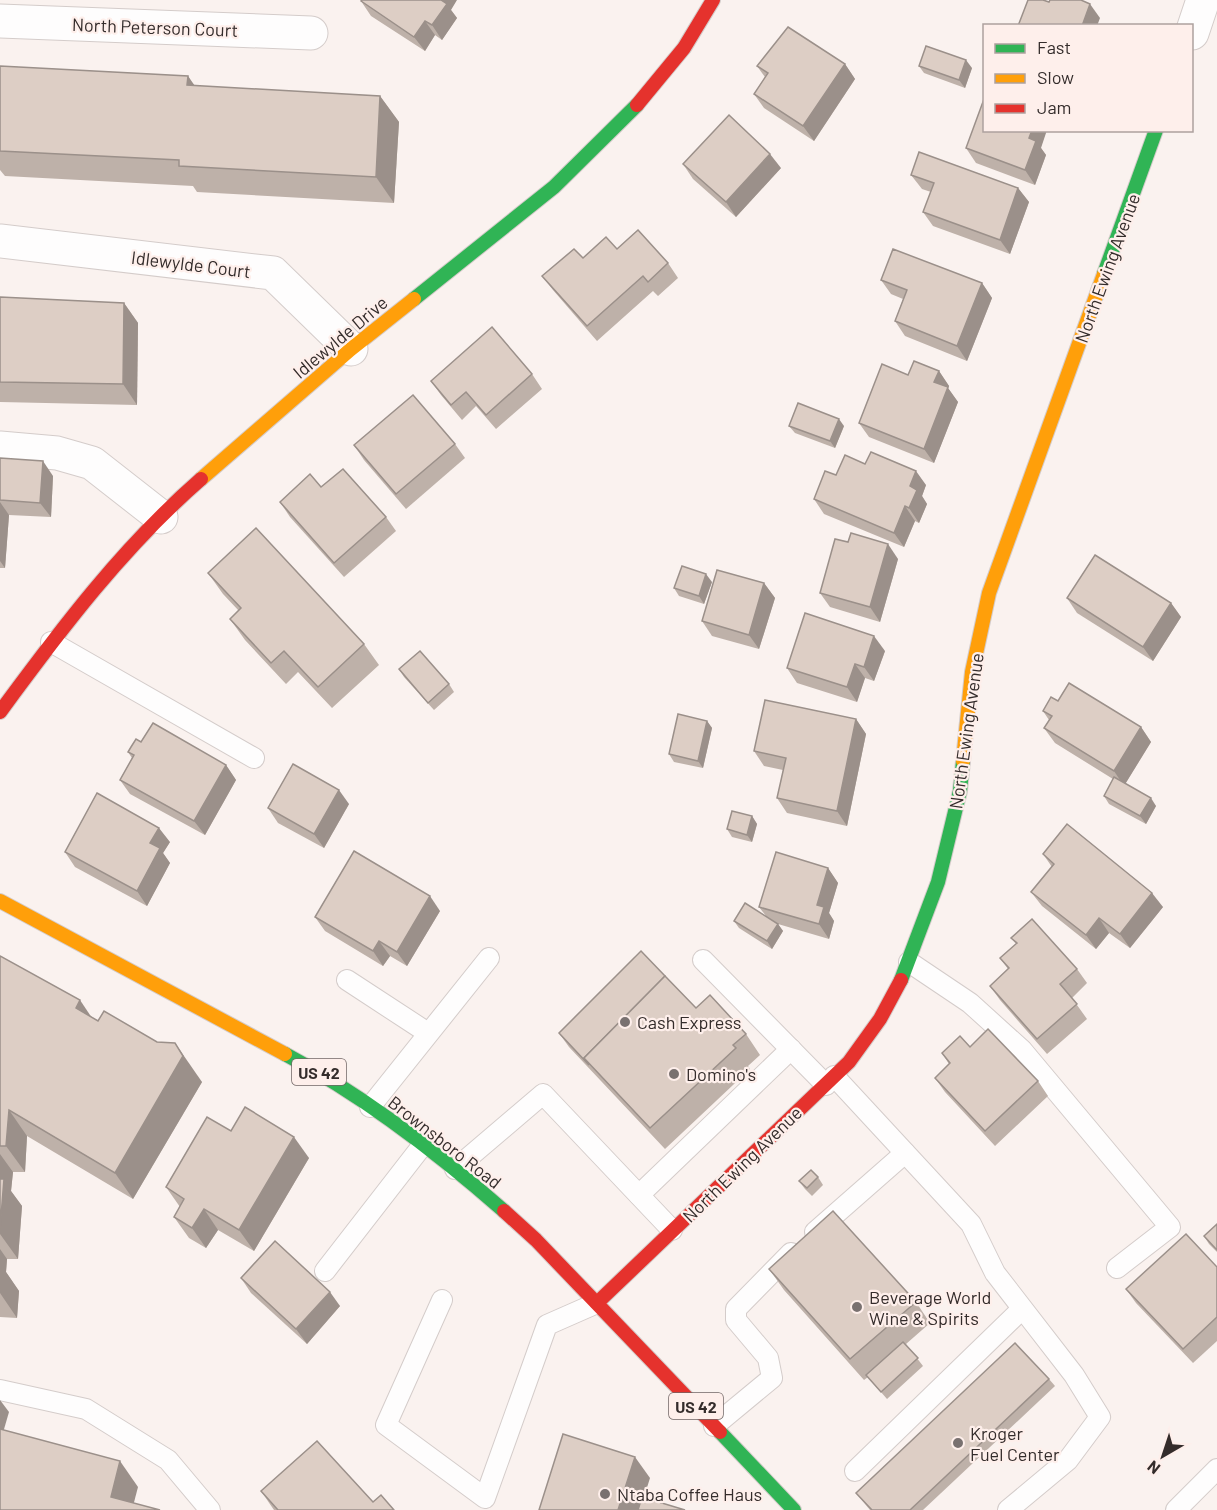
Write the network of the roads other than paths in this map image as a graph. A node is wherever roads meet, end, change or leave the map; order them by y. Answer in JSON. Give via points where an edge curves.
{"nodes":[{"id":1,"x":713,"y":0,"type":"edge"},
{"id":2,"x":1203,"y":0,"type":"edge"},
{"id":3,"x":0,"y":21,"type":"edge"},
{"id":4,"x":1193,"y":28,"type":"edge"},
{"id":5,"x":311,"y":33,"type":"dead end"},
{"id":6,"x":1155,"y":132,"type":"edge"},
{"id":7,"x":0,"y":241,"type":"edge"},
{"id":8,"x":351,"y":349,"type":"junction"},
{"id":9,"x":0,"y":448,"type":"edge"},
{"id":10,"x":161,"y":516,"type":"junction"},
{"id":11,"x":51,"y":642,"type":"junction"},
{"id":12,"x":0,"y":712,"type":"edge"},
{"id":13,"x":254,"y":758,"type":"dead end"},
{"id":14,"x":0,"y":901,"type":"edge"},
{"id":15,"x":489,"y":958,"type":"dead end"},
{"id":16,"x":703,"y":960,"type":"dead end"},
{"id":17,"x":909,"y":962,"type":"junction"},
{"id":18,"x":347,"y":980,"type":"dead end"},
{"id":19,"x":428,"y":1033,"type":"junction"},
{"id":20,"x":791,"y":1049,"type":"junction"},
{"id":21,"x":830,"y":1080,"type":"junction"},
{"id":22,"x":370,"y":1107,"type":"junction"},
{"id":23,"x":422,"y":1146,"type":"junction"},
{"id":24,"x":905,"y":1153,"type":"junction"},
{"id":25,"x":455,"y":1169,"type":"junction"},
{"id":26,"x":639,"y":1195,"type":"junction"},
{"id":27,"x":672,"y":1230,"type":"junction"},
{"id":28,"x":1117,"y":1268,"type":"dead end"},
{"id":29,"x":325,"y":1271,"type":"dead end"},
{"id":30,"x":442,"y":1300,"type":"dead end"},
{"id":31,"x":597,"y":1303,"type":"junction"},
{"id":32,"x":1022,"y":1309,"type":"junction"},
{"id":33,"x":0,"y":1390,"type":"edge"},
{"id":34,"x":714,"y":1426,"type":"junction"},
{"id":35,"x":1217,"y":1469,"type":"edge"},
{"id":36,"x":855,"y":1472,"type":"dead end"},
{"id":37,"x":486,"y":1504,"type":"edge"},
{"id":38,"x":210,"y":1510,"type":"edge"},
{"id":39,"x":794,"y":1510,"type":"edge"},
{"id":40,"x":1008,"y":1510,"type":"edge"},
{"id":41,"x":1176,"y":1510,"type":"edge"}],
"edges":[{"from":1,"to":8,"type":"street","name":"Idlewylde Drive","via":[[684,48],[624,120],[554,187]]},
{"from":2,"to":4,"type":"street"},
{"from":3,"to":5,"type":"street","name":"North Peterson Court"},
{"from":6,"to":17,"type":"street","name":"North Ewing Avenue","via":[[989,593],[972,672],[960,791],[938,882]]},
{"from":7,"to":8,"type":"street","name":"Idlewylde Court","via":[[273,273]]},
{"from":8,"to":10,"type":"street","name":"Idlewylde Drive"},
{"from":9,"to":10,"type":"street","via":[[57,453],[92,463]]},
{"from":10,"to":11,"type":"street","name":"Idlewylde Drive"},
{"from":11,"to":12,"type":"street","name":"Idlewylde Drive"},
{"from":11,"to":13,"type":"lane"},
{"from":14,"to":22,"type":"street","name":"Brownsboro Road","number":"US 42","via":[[327,1076]]},
{"from":15,"to":19,"type":"lane"},
{"from":16,"to":20,"type":"lane"},
{"from":17,"to":21,"type":"street","name":"North Ewing Avenue","via":[[880,1019],[849,1062]]},
{"from":17,"to":28,"type":"lane","via":[[970,1003],[1022,1050],[1170,1227]]},
{"from":18,"to":19,"type":"lane"},
{"from":19,"to":22,"type":"lane"},
{"from":20,"to":21,"type":"lane"},
{"from":20,"to":26,"type":"lane"},
{"from":21,"to":24,"type":"lane"},
{"from":21,"to":27,"type":"street","name":"North Ewing Avenue"},
{"from":22,"to":23,"type":"street","name":"Brownsboro Road","number":"US 42"},
{"from":23,"to":25,"type":"street","name":"Brownsboro Road","number":"US 42"},
{"from":23,"to":29,"type":"lane"},
{"from":24,"to":32,"type":"lane","via":[[971,1224],[995,1273]]},
{"from":24,"to":34,"type":"lane","via":[[774,1267],[736,1309],[736,1320],[768,1358],[772,1377]]},
{"from":25,"to":26,"type":"lane","via":[[543,1094]]},
{"from":25,"to":31,"type":"street","name":"Brownsboro Road","number":"US 42","via":[[536,1240]]},
{"from":26,"to":27,"type":"lane"},
{"from":27,"to":31,"type":"street","name":"North Ewing Avenue"},
{"from":30,"to":37,"type":"lane","via":[[386,1425]]},
{"from":31,"to":34,"type":"street","name":"Brownsboro Road","number":"US 42"},
{"from":31,"to":37,"type":"lane","via":[[547,1325]]},
{"from":32,"to":36,"type":"lane"},
{"from":32,"to":40,"type":"lane","via":[[1074,1374],[1100,1417],[1068,1460]]},
{"from":33,"to":38,"type":"lane","via":[[86,1409],[168,1460]]},
{"from":34,"to":39,"type":"street","name":"Brownsboro Road","number":"US 42"},
{"from":35,"to":41,"type":"lane"}]}
